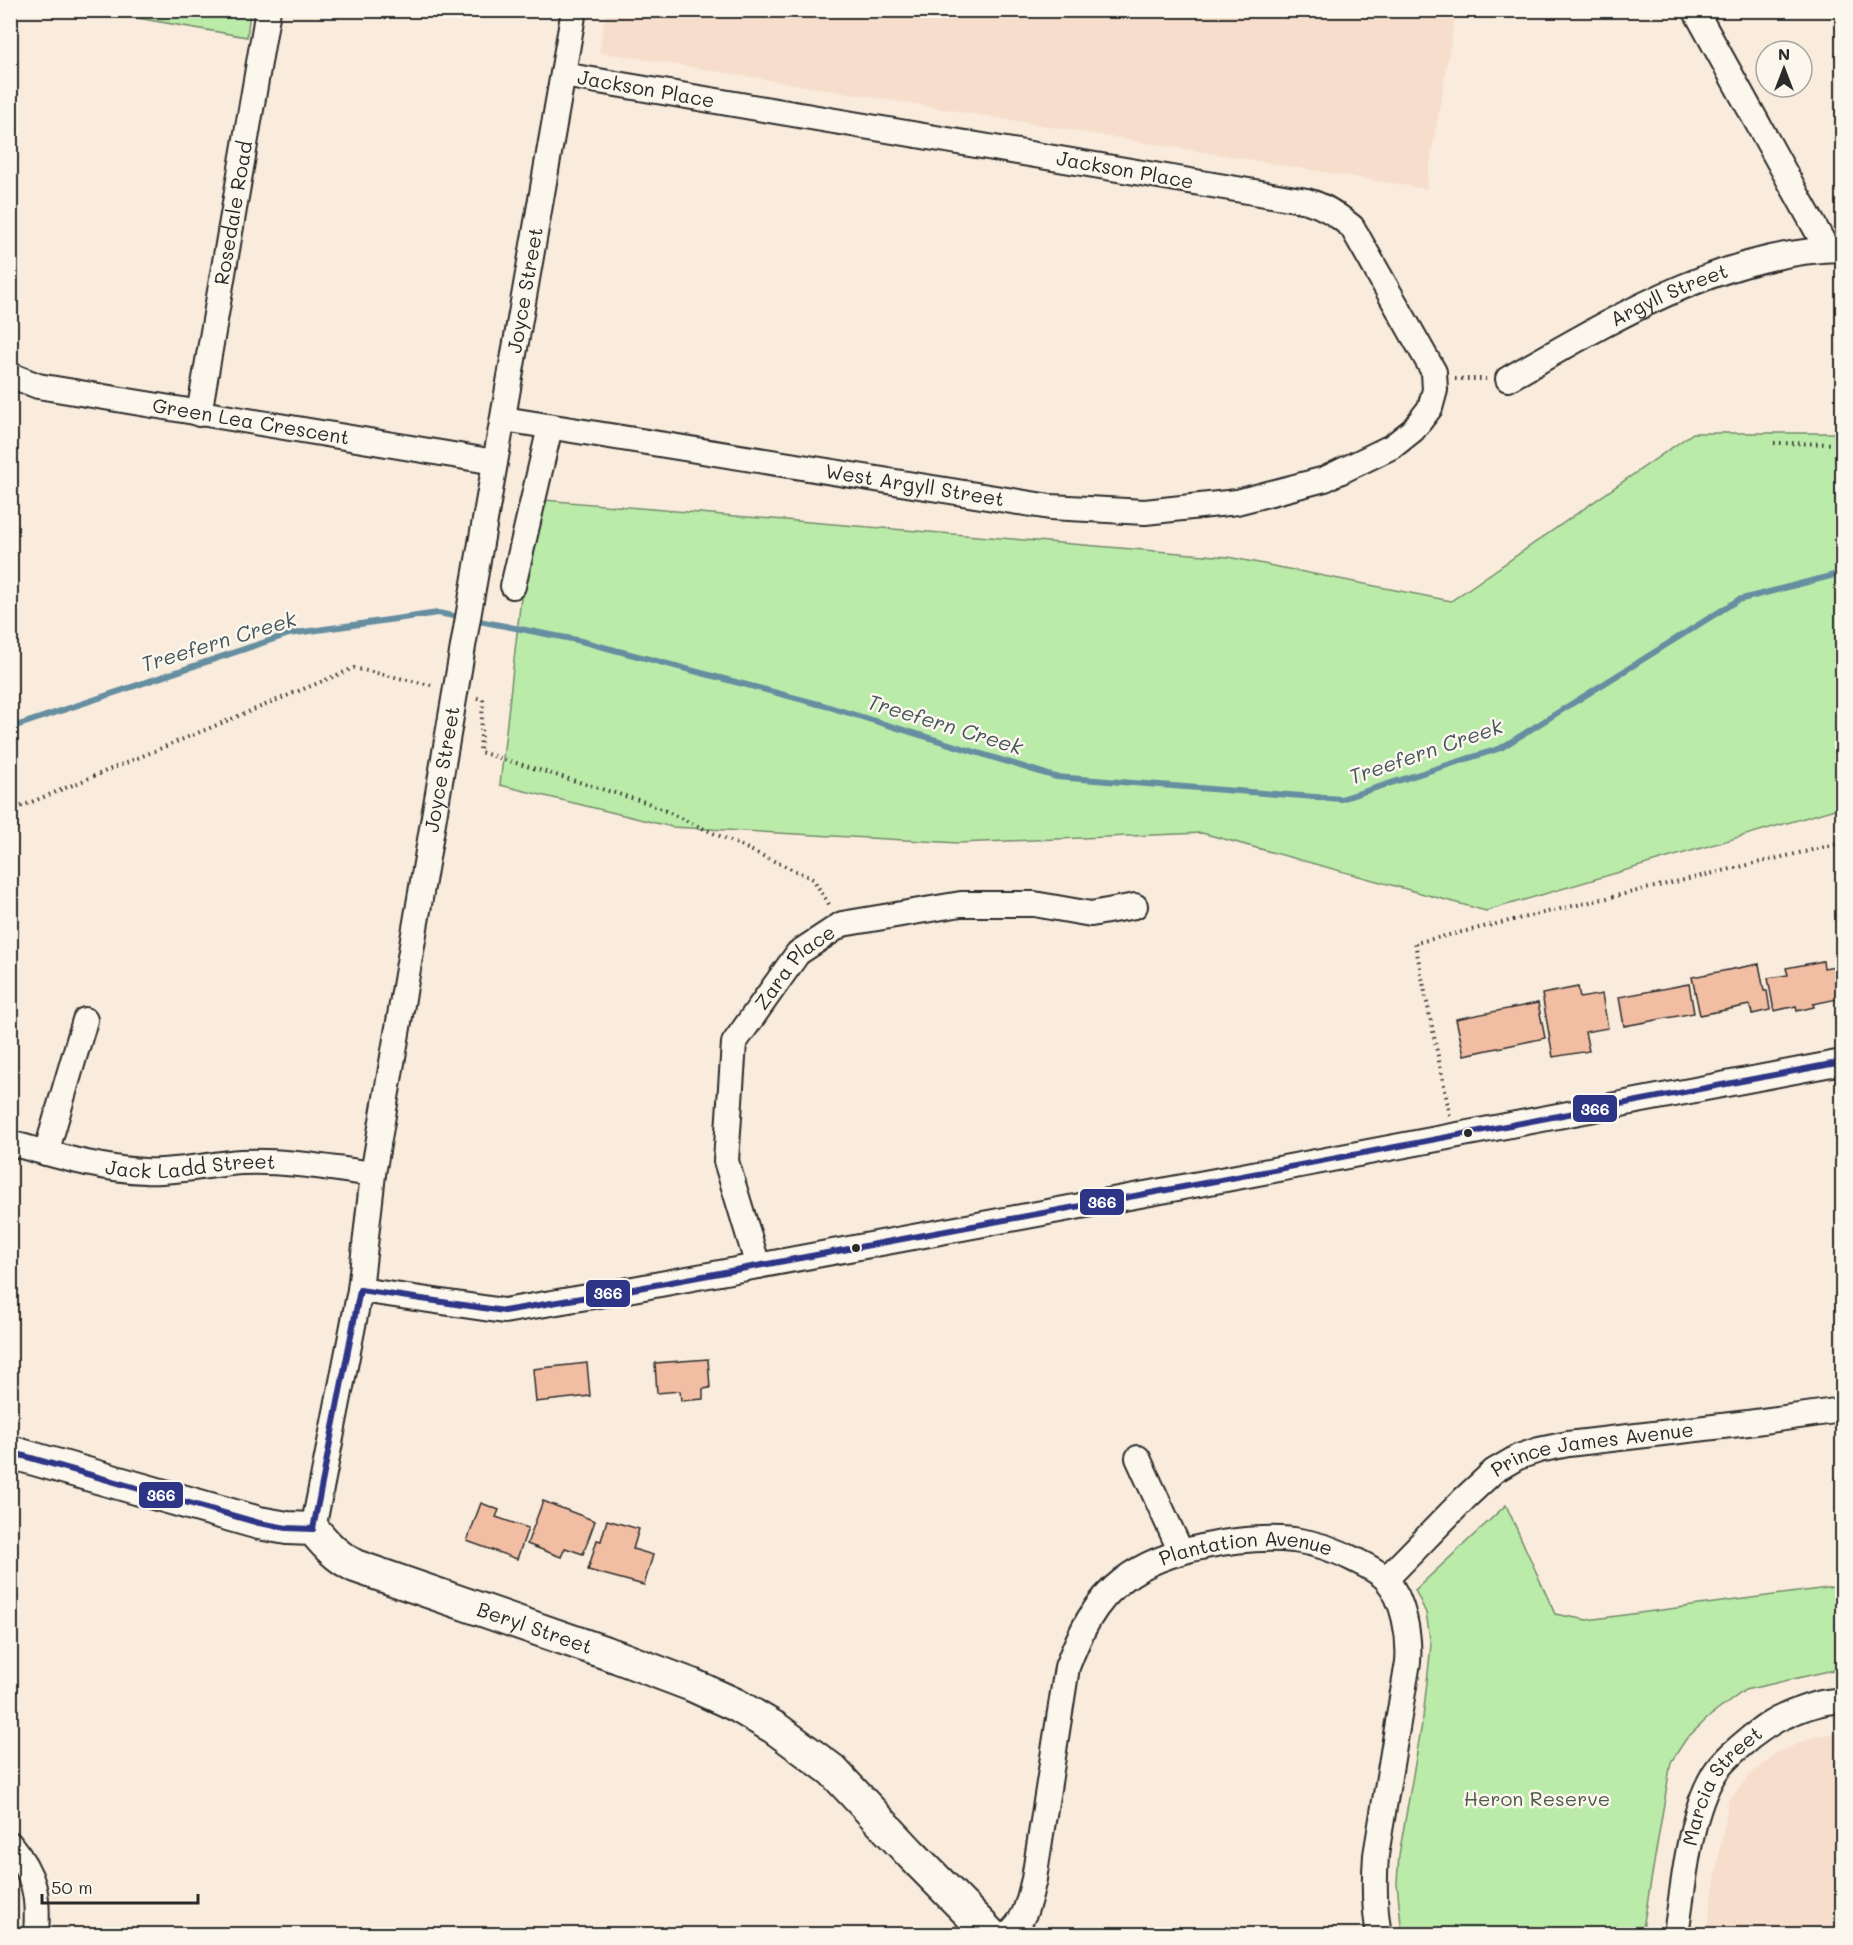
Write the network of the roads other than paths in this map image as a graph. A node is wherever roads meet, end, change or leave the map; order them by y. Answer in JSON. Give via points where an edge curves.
{"nodes":[{"id":1,"x":268,"y":10,"type":"edge"},
{"id":2,"x":574,"y":10,"type":"edge"},
{"id":3,"x":1695,"y":10,"type":"edge"},
{"id":4,"x":563,"y":75,"type":"junction"},
{"id":5,"x":1835,"y":249,"type":"edge"},
{"id":6,"x":10,"y":375,"type":"edge"},
{"id":7,"x":1508,"y":379,"type":"road end"},
{"id":8,"x":199,"y":414,"type":"junction"},
{"id":9,"x":504,"y":419,"type":"junction"},
{"id":10,"x":550,"y":427,"type":"junction"},
{"id":11,"x":495,"y":462,"type":"junction"},
{"id":12,"x":1325,"y":479,"type":"joint"},
{"id":13,"x":513,"y":586,"type":"dead end"},
{"id":14,"x":1135,"y":906,"type":"dead end"},
{"id":15,"x":85,"y":1020,"type":"dead end"},
{"id":16,"x":1842,"y":1062,"type":"edge"},
{"id":17,"x":10,"y":1143,"type":"edge"},
{"id":18,"x":46,"y":1153,"type":"junction"},
{"id":19,"x":374,"y":1174,"type":"junction"},
{"id":20,"x":758,"y":1266,"type":"junction"},
{"id":21,"x":360,"y":1290,"type":"junction"},
{"id":22,"x":1842,"y":1410,"type":"edge"},
{"id":23,"x":10,"y":1452,"type":"edge"},
{"id":24,"x":1138,"y":1458,"type":"dead end"},
{"id":25,"x":313,"y":1529,"type":"junction"},
{"id":26,"x":1181,"y":1552,"type":"junction"},
{"id":27,"x":1386,"y":1580,"type":"junction"},
{"id":28,"x":1842,"y":1701,"type":"edge"},
{"id":29,"x":10,"y":1844,"type":"edge"},
{"id":30,"x":36,"y":1935,"type":"edge"},
{"id":31,"x":990,"y":1935,"type":"edge"},
{"id":32,"x":1008,"y":1935,"type":"edge"},
{"id":33,"x":1379,"y":1935,"type":"edge"},
{"id":34,"x":1676,"y":1935,"type":"edge"}],
"edges":[{"from":1,"to":8,"type":"street","name":"Rosedale Road"},
{"from":2,"to":4,"type":"street","name":"Joyce Street"},
{"from":3,"to":5,"type":"street"},
{"from":4,"to":9,"type":"street","name":"Joyce Street"},
{"from":4,"to":12,"type":"street","name":"Jackson Place","via":[[1320,205],[1352,227],[1436,379],[1430,408],[1405,438]]},
{"from":5,"to":7,"type":"street","name":"Argyll Street","via":[[1752,261],[1666,294]]},
{"from":6,"to":8,"type":"street","name":"Green Lea Crescent","via":[[38,386]]},
{"from":8,"to":11,"type":"street","name":"Green Lea Crescent"},
{"from":9,"to":10,"type":"street","name":"West Argyll Street"},
{"from":9,"to":11,"type":"street","name":"Joyce Street"},
{"from":10,"to":12,"type":"street","name":"West Argyll Street","via":[[1050,507],[1145,512],[1237,502]]},
{"from":10,"to":13,"type":"street"},
{"from":11,"to":19,"type":"street","name":"Joyce Street"},
{"from":14,"to":20,"type":"street","name":"Zara Place","via":[[1091,914],[1034,904],[962,904],[842,924],[798,953],[734,1042],[726,1161]]},
{"from":15,"to":18,"type":"street"},
{"from":16,"to":20,"type":"street"},
{"from":17,"to":18,"type":"street","name":"Jack Ladd Street"},
{"from":18,"to":19,"type":"street","name":"Jack Ladd Street","via":[[108,1168],[148,1172],[240,1162],[280,1162]]},
{"from":19,"to":21,"type":"street","name":"Joyce Street"},
{"from":20,"to":21,"type":"street","via":[[504,1311]]},
{"from":21,"to":25,"type":"street","name":"Joyce Street"},
{"from":22,"to":27,"type":"street","name":"Prince James Avenue","via":[[1568,1444],[1518,1457],[1464,1498]]},
{"from":23,"to":25,"type":"main road","via":[[260,1523]]},
{"from":24,"to":26,"type":"street"},
{"from":25,"to":31,"type":"main road","name":"Beryl Street","via":[[326,1546],[355,1566],[618,1657],[736,1704],[832,1770]]},
{"from":26,"to":27,"type":"street","name":"Plantation Avenue","via":[[1245,1541],[1297,1541],[1342,1553]]},
{"from":26,"to":32,"type":"street","name":"Plantation Avenue","via":[[1124,1579],[1090,1615],[1077,1640],[1061,1699],[1034,1879],[1023,1918]]},
{"from":27,"to":33,"type":"street","name":"Plantation Avenue","via":[[1405,1618],[1409,1648],[1376,1855],[1375,1914]]},
{"from":28,"to":34,"type":"street","name":"Marcia Street","via":[[1802,1708],[1772,1721],[1739,1747],[1715,1773],[1692,1836]]},
{"from":29,"to":30,"type":"street","via":[[33,1881],[38,1909]]}]}
